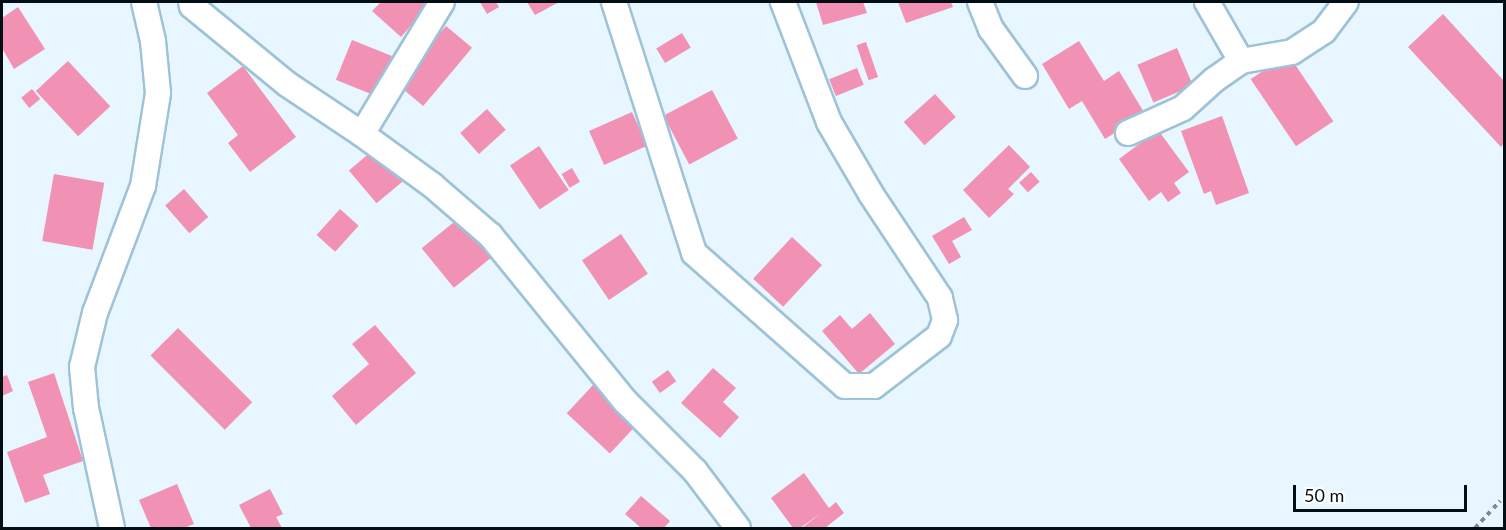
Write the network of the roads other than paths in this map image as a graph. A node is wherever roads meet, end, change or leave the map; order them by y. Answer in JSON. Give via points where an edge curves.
{"nodes":[{"id":1,"x":144,"y":2,"type":"edge"},
{"id":2,"x":190,"y":2,"type":"edge"},
{"id":3,"x":442,"y":2,"type":"edge"},
{"id":4,"x":614,"y":2,"type":"edge"},
{"id":5,"x":783,"y":2,"type":"edge"},
{"id":6,"x":980,"y":2,"type":"edge"},
{"id":7,"x":1207,"y":2,"type":"edge"},
{"id":8,"x":1346,"y":2,"type":"edge"},
{"id":9,"x":1241,"y":61,"type":"junction"},
{"id":10,"x":1025,"y":76,"type":"dead end"},
{"id":11,"x":1128,"y":133,"type":"dead end"},
{"id":12,"x":362,"y":134,"type":"junction"},
{"id":13,"x":112,"y":528,"type":"edge"},
{"id":14,"x":738,"y":528,"type":"edge"}],
"edges":[{"from":1,"to":13,"type":"street","via":[[158,93],[143,186],[95,313],[82,367],[86,408]]},
{"from":2,"to":12,"type":"street","via":[[287,84]]},
{"from":3,"to":12,"type":"street"},
{"from":4,"to":5,"type":"street","via":[[694,253],[845,386],[874,386],[939,336],[945,320],[940,297],[871,194],[829,122]]},
{"from":6,"to":10,"type":"street","via":[[991,29]]},
{"from":7,"to":9,"type":"street"},
{"from":8,"to":9,"type":"street","via":[[1324,31],[1292,52]]},
{"from":9,"to":11,"type":"street","via":[[1183,108]]},
{"from":12,"to":14,"type":"street","via":[[432,185],[490,235],[625,401],[695,471]]}]}
